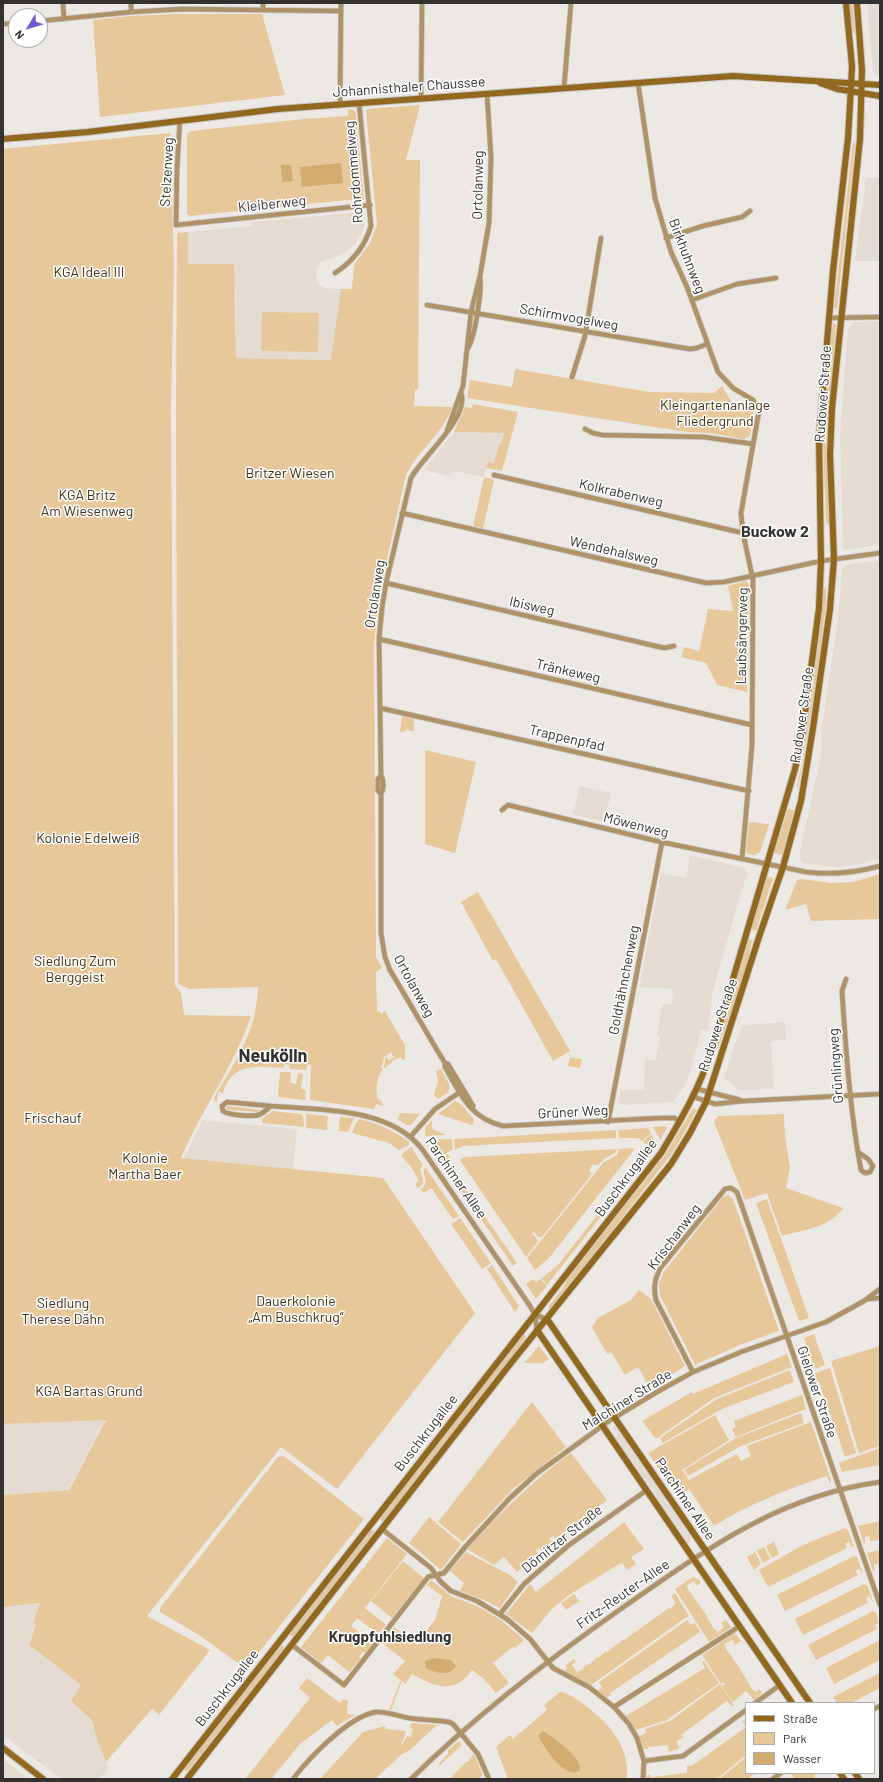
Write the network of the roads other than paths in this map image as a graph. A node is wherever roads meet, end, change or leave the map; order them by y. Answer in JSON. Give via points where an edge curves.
{"nodes":[{"id":1,"x":63,"y":3,"type":"edge"},
{"id":2,"x":131,"y":3,"type":"edge"},
{"id":3,"x":182,"y":3,"type":"edge"},
{"id":4,"x":263,"y":3,"type":"edge"},
{"id":5,"x":341,"y":3,"type":"edge"},
{"id":6,"x":422,"y":3,"type":"edge"},
{"id":7,"x":571,"y":3,"type":"edge"},
{"id":8,"x":846,"y":3,"type":"edge"},
{"id":9,"x":856,"y":3,"type":"edge"},
{"id":10,"x":182,"y":10,"type":"junction"},
{"id":11,"x":263,"y":10,"type":"junction"},
{"id":12,"x":341,"y":11,"type":"junction"},
{"id":13,"x":132,"y":12,"type":"junction"},
{"id":14,"x":64,"y":19,"type":"junction"},
{"id":15,"x":48,"y":20,"type":"edge"},
{"id":16,"x":818,"y":82,"type":"junction"},
{"id":17,"x":851,"y":82,"type":"junction"},
{"id":18,"x":638,"y":83,"type":"junction"},
{"id":19,"x":862,"y":83,"type":"junction"},
{"id":20,"x":880,"y":85,"type":"edge"},
{"id":21,"x":564,"y":88,"type":"junction"},
{"id":22,"x":851,"y":91,"type":"junction"},
{"id":23,"x":861,"y":93,"type":"junction"},
{"id":24,"x":487,"y":94,"type":"junction"},
{"id":25,"x":880,"y":96,"type":"edge"},
{"id":26,"x":421,"y":98,"type":"junction"},
{"id":27,"x":359,"y":103,"type":"junction"},
{"id":28,"x":340,"y":104,"type":"junction"},
{"id":29,"x":180,"y":120,"type":"junction"},
{"id":30,"x":848,"y":138,"type":"junction"},
{"id":31,"x":3,"y":139,"type":"edge"},
{"id":32,"x":860,"y":139,"type":"junction"},
{"id":33,"x":370,"y":205,"type":"junction"},
{"id":34,"x":750,"y":211,"type":"dead end"},
{"id":35,"x":176,"y":225,"type":"joint"},
{"id":36,"x":601,"y":238,"type":"dead end"},
{"id":37,"x":666,"y":238,"type":"junction"},
{"id":38,"x":335,"y":273,"type":"dead end"},
{"id":39,"x":776,"y":278,"type":"dead end"},
{"id":40,"x":692,"y":300,"type":"junction"},
{"id":41,"x":427,"y":305,"type":"dead end"},
{"id":42,"x":474,"y":312,"type":"junction"},
{"id":43,"x":880,"y":317,"type":"edge"},
{"id":44,"x":829,"y":318,"type":"junction"},
{"id":45,"x":841,"y":318,"type":"junction"},
{"id":46,"x":586,"y":331,"type":"junction"},
{"id":47,"x":707,"y":344,"type":"junction"},
{"id":48,"x":572,"y":377,"type":"dead end"},
{"id":49,"x":758,"y":416,"type":"joint"},
{"id":50,"x":584,"y":429,"type":"dead end"},
{"id":51,"x":753,"y":444,"type":"junction"},
{"id":52,"x":494,"y":475,"type":"dead end"},
{"id":53,"x":402,"y":513,"type":"junction"},
{"id":54,"x":743,"y":533,"type":"junction"},
{"id":55,"x":880,"y":553,"type":"edge"},
{"id":56,"x":834,"y":559,"type":"junction"},
{"id":57,"x":821,"y":561,"type":"junction"},
{"id":58,"x":753,"y":575,"type":"junction"},
{"id":59,"x":386,"y":583,"type":"junction"},
{"id":60,"x":379,"y":639,"type":"junction"},
{"id":61,"x":674,"y":646,"type":"dead end"},
{"id":62,"x":380,"y":708,"type":"junction"},
{"id":63,"x":752,"y":725,"type":"junction"},
{"id":64,"x":749,"y":791,"type":"junction"},
{"id":65,"x":502,"y":810,"type":"dead end"},
{"id":66,"x":662,"y":842,"type":"junction"},
{"id":67,"x":742,"y":859,"type":"junction"},
{"id":68,"x":767,"y":864,"type":"junction"},
{"id":69,"x":880,"y":866,"type":"edge"},
{"id":70,"x":783,"y":867,"type":"junction"},
{"id":71,"x":846,"y":979,"type":"dead end"},
{"id":72,"x":698,"y":1089,"type":"junction"},
{"id":73,"x":461,"y":1091,"type":"junction"},
{"id":74,"x":709,"y":1093,"type":"junction"},
{"id":75,"x":880,"y":1094,"type":"edge"},
{"id":76,"x":694,"y":1097,"type":"junction"},
{"id":77,"x":850,"y":1097,"type":"junction"},
{"id":78,"x":743,"y":1101,"type":"junction"},
{"id":79,"x":706,"y":1102,"type":"junction"},
{"id":80,"x":272,"y":1106,"type":"junction"},
{"id":81,"x":472,"y":1109,"type":"joint"},
{"id":82,"x":680,"y":1121,"type":"junction"},
{"id":83,"x":608,"y":1122,"type":"junction"},
{"id":84,"x":411,"y":1136,"type":"junction"},
{"id":85,"x":858,"y":1152,"type":"junction"},
{"id":86,"x":731,"y":1188,"type":"joint"},
{"id":87,"x":880,"y":1289,"type":"edge"},
{"id":88,"x":880,"y":1298,"type":"edge"},
{"id":89,"x":868,"y":1299,"type":"junction"},
{"id":90,"x":535,"y":1315,"type":"junction"},
{"id":91,"x":547,"y":1319,"type":"junction"},
{"id":92,"x":538,"y":1330,"type":"junction"},
{"id":93,"x":786,"y":1335,"type":"junction"},
{"id":94,"x":694,"y":1372,"type":"junction"},
{"id":95,"x":615,"y":1418,"type":"junction"},
{"id":96,"x":603,"y":1426,"type":"junction"},
{"id":97,"x":880,"y":1482,"type":"edge"},
{"id":98,"x":647,"y":1490,"type":"junction"},
{"id":99,"x":840,"y":1490,"type":"junction"},
{"id":100,"x":372,"y":1522,"type":"junction"},
{"id":101,"x":382,"y":1529,"type":"junction"},
{"id":102,"x":705,"y":1550,"type":"junction"},
{"id":103,"x":694,"y":1558,"type":"junction"},
{"id":104,"x":436,"y":1575,"type":"junction"},
{"id":105,"x":880,"y":1605,"type":"edge"},
{"id":106,"x":500,"y":1614,"type":"junction"},
{"id":107,"x":740,"y":1626,"type":"junction"},
{"id":108,"x":282,"y":1637,"type":"junction"},
{"id":109,"x":292,"y":1644,"type":"junction"},
{"id":110,"x":548,"y":1662,"type":"junction"},
{"id":111,"x":780,"y":1685,"type":"junction"},
{"id":112,"x":756,"y":1702,"type":"edge"},
{"id":113,"x":791,"y":1702,"type":"edge"},
{"id":114,"x":809,"y":1702,"type":"edge"},
{"id":115,"x":614,"y":1707,"type":"junction"},
{"id":116,"x":745,"y":1711,"type":"edge"},
{"id":117,"x":460,"y":1733,"type":"junction"},
{"id":118,"x":3,"y":1748,"type":"edge"},
{"id":119,"x":644,"y":1761,"type":"junction"},
{"id":120,"x":179,"y":1770,"type":"junction"},
{"id":121,"x":188,"y":1778,"type":"edge"},
{"id":122,"x":43,"y":1779,"type":"edge"},
{"id":123,"x":172,"y":1779,"type":"edge"},
{"id":124,"x":293,"y":1779,"type":"edge"},
{"id":125,"x":411,"y":1779,"type":"edge"},
{"id":126,"x":489,"y":1779,"type":"edge"},
{"id":127,"x":643,"y":1779,"type":"edge"}],
"edges":[{"from":1,"to":14,"type":"street"},
{"from":2,"to":13,"type":"street"},
{"from":3,"to":10,"type":"street"},
{"from":4,"to":11,"type":"street"},
{"from":5,"to":12,"type":"street"},
{"from":6,"to":26,"type":"street"},
{"from":7,"to":21,"type":"street"},
{"from":8,"to":17,"type":"main road","name":"Rudower Straße"},
{"from":9,"to":19,"type":"main road","name":"Rudower Straße"},
{"from":10,"to":11,"type":"street"},
{"from":10,"to":13,"type":"street"},
{"from":11,"to":12,"type":"street"},
{"from":12,"to":28,"type":"street"},
{"from":13,"to":14,"type":"street"},
{"from":14,"to":15,"type":"street"},
{"from":16,"to":17,"type":"main road","name":"Johannisthaler Chaussee"},
{"from":16,"to":18,"type":"main road","name":"Johannisthaler Chaussee","via":[[733,76]]},
{"from":16,"to":22,"type":"main road","name":"Johannisthaler Chaussee","via":[[828,87]]},
{"from":17,"to":19,"type":"main road","name":"Johannisthaler Chaussee"},
{"from":17,"to":22,"type":"main road","name":"Rudower Straße"},
{"from":18,"to":21,"type":"main road","name":"Johannisthaler Chaussee"},
{"from":18,"to":37,"type":"street","name":"Birkhuhnweg","via":[[656,198]]},
{"from":19,"to":20,"type":"main road","name":"Johannisthaler Chaussee"},
{"from":19,"to":23,"type":"main road","name":"Rudower Straße"},
{"from":21,"to":24,"type":"main road","name":"Johannisthaler Chaussee"},
{"from":22,"to":23,"type":"main road","name":"Johannisthaler Chaussee"},
{"from":22,"to":30,"type":"main road","name":"Rudower Straße"},
{"from":23,"to":25,"type":"main road","name":"Johannisthaler Chaussee"},
{"from":23,"to":32,"type":"main road","name":"Rudower Straße"},
{"from":24,"to":26,"type":"main road","name":"Johannisthaler Chaussee"},
{"from":24,"to":42,"type":"street","name":"Ortolanweg","via":[[491,179],[489,223],[480,276],[481,284]]},
{"from":26,"to":27,"type":"main road","name":"Johannisthaler Chaussee"},
{"from":27,"to":28,"type":"main road","name":"Johannisthaler Chaussee"},
{"from":27,"to":33,"type":"street","name":"Rohrdommelweg"},
{"from":28,"to":29,"type":"main road","name":"Johannisthaler Chaussee"},
{"from":29,"to":31,"type":"main road","name":"Johannisthaler Chaussee","via":[[88,132]]},
{"from":29,"to":35,"type":"street","name":"Stelzenweg"},
{"from":30,"to":32,"type":"main road"},
{"from":30,"to":44,"type":"main road","name":"Rudower Straße"},
{"from":32,"to":45,"type":"main road","name":"Rudower Straße"},
{"from":33,"to":35,"type":"street","name":"Kleiberweg"},
{"from":33,"to":38,"type":"street","name":"Rohrdommelweg","via":[[371,226],[367,238],[348,263]]},
{"from":34,"to":37,"type":"street","via":[[742,217]]},
{"from":36,"to":46,"type":"street"},
{"from":37,"to":40,"type":"street","name":"Birkhuhnweg"},
{"from":39,"to":40,"type":"street","via":[[737,284]]},
{"from":40,"to":47,"type":"street","name":"Birkhuhnweg"},
{"from":41,"to":42,"type":"street","name":"Schirmvogelweg"},
{"from":42,"to":46,"type":"street","name":"Schirmvogelweg"},
{"from":42,"to":53,"type":"street","name":"Ortolanweg","via":[[472,342],[468,348],[461,393],[447,431],[411,478]]},
{"from":43,"to":45,"type":"street"},
{"from":44,"to":45,"type":"street"},
{"from":44,"to":57,"type":"main road","name":"Rudower Straße","via":[[819,437]]},
{"from":45,"to":56,"type":"main road","name":"Rudower Straße","via":[[830,455]]},
{"from":46,"to":47,"type":"street","name":"Schirmvogelweg","via":[[690,349]]},
{"from":46,"to":48,"type":"street"},
{"from":47,"to":49,"type":"street","name":"Birkhuhnweg","via":[[718,372],[733,388],[753,400],[758,407]]},
{"from":49,"to":51,"type":"street","name":"Laubsängerweg"},
{"from":50,"to":51,"type":"street","via":[[602,435],[704,437]]},
{"from":51,"to":54,"type":"street","name":"Laubsängerweg","via":[[741,512]]},
{"from":52,"to":54,"type":"street","name":"Kolkrabenweg"},
{"from":53,"to":58,"type":"street","name":"Wendehalsweg","via":[[706,583],[724,582]]},
{"from":53,"to":59,"type":"street","name":"Ortolanweg"},
{"from":54,"to":58,"type":"street","name":"Laubsängerweg"},
{"from":55,"to":56,"type":"street","name":"Wendehalsweg"},
{"from":56,"to":57,"type":"street","name":"Wendehalsweg"},
{"from":56,"to":70,"type":"main road","name":"Rudower Straße","via":[[830,609],[813,733],[801,801]]},
{"from":57,"to":58,"type":"street","name":"Wendehalsweg"},
{"from":57,"to":68,"type":"main road","name":"Rudower Straße","via":[[819,608],[802,736]]},
{"from":58,"to":63,"type":"street","name":"Laubsängerweg"},
{"from":59,"to":60,"type":"street","name":"Ortolanweg"},
{"from":59,"to":61,"type":"street","name":"Ibisweg","via":[[664,648]]},
{"from":60,"to":62,"type":"street","name":"Ortolanweg"},
{"from":60,"to":63,"type":"street","name":"Tränkeweg"},
{"from":62,"to":64,"type":"street","name":"Trappenpfad"},
{"from":62,"to":73,"type":"street","name":"Ortolanweg","via":[[381,775],[378,778],[378,791],[381,794],[383,951],[390,970]]},
{"from":63,"to":64,"type":"street","name":"Laubsängerweg"},
{"from":64,"to":67,"type":"street","name":"Laubsängerweg"},
{"from":65,"to":66,"type":"street","name":"Möwenweg","via":[[508,805]]},
{"from":66,"to":67,"type":"street","name":"Möwenweg"},
{"from":66,"to":83,"type":"street","name":"Goldhähnchenweg"},
{"from":67,"to":68,"type":"street","name":"Möwenweg"},
{"from":68,"to":70,"type":"street","name":"Möwenweg"},
{"from":68,"to":72,"type":"main road","name":"Rudower Straße"},
{"from":69,"to":70,"type":"street","name":"Möwenweg","via":[[861,871],[826,874]]},
{"from":70,"to":74,"type":"main road","name":"Rudower Straße"},
{"from":71,"to":77,"type":"street","name":"Grünlingweg","via":[[842,991]]},
{"from":72,"to":74,"type":"street"},
{"from":72,"to":76,"type":"main road","name":"Rudower Straße"},
{"from":73,"to":81,"type":"street","name":"Ortolanweg","via":[[466,1104]]},
{"from":73,"to":84,"type":"street","via":[[435,1109]]},
{"from":74,"to":78,"type":"street"},
{"from":74,"to":79,"type":"main road","name":"Rudower Straße"},
{"from":75,"to":77,"type":"street"},
{"from":76,"to":79,"type":"street"},
{"from":76,"to":82,"type":"main road","name":"Buschkrugallee"},
{"from":77,"to":78,"type":"street"},
{"from":77,"to":85,"type":"street","name":"Grünlingweg"},
{"from":78,"to":79,"type":"street","via":[[715,1104]]},
{"from":79,"to":91,"type":"main road","name":"Buschkrugallee","via":[[671,1164]]},
{"from":80,"to":80,"type":"street","name":"Parchimer Allee","via":[[227,1102],[223,1104],[222,1109],[227,1114],[256,1116]]},
{"from":80,"to":84,"type":"street","name":"Parchimer Allee","via":[[357,1114],[383,1121]]},
{"from":81,"to":83,"type":"street","name":"Grüner Weg","via":[[489,1123],[503,1126]]},
{"from":82,"to":83,"type":"street","name":"Grüner Weg","via":[[674,1118]]},
{"from":82,"to":90,"type":"main road","name":"Buschkrugallee","via":[[661,1153]]},
{"from":84,"to":90,"type":"street","name":"Parchimer Allee"},
{"from":85,"to":85,"type":"street","name":"Grünlingweg","via":[[861,1170],[865,1174],[870,1172],[873,1166],[871,1162]]},
{"from":86,"to":93,"type":"street","name":"Gielower Straße","via":[[737,1192]]},
{"from":86,"to":94,"type":"street","name":"Krischanweg","via":[[725,1188],[656,1277],[656,1300]]},
{"from":87,"to":89,"type":"street","name":"Malchiner Straße"},
{"from":88,"to":89,"type":"street","name":"Malchiner Straße"},
{"from":89,"to":93,"type":"street","name":"Malchiner Straße","via":[[826,1322]]},
{"from":90,"to":91,"type":"street"},
{"from":90,"to":92,"type":"street","name":"Parchimer Allee"},
{"from":90,"to":100,"type":"main road","name":"Buschkrugallee"},
{"from":91,"to":92,"type":"main road","name":"Buschkrugallee"},
{"from":91,"to":95,"type":"main road","name":"Parchimer Allee"},
{"from":92,"to":96,"type":"main road","name":"Parchimer Allee"},
{"from":92,"to":101,"type":"main road","name":"Buschkrugallee"},
{"from":93,"to":94,"type":"street","name":"Malchiner Straße"},
{"from":93,"to":99,"type":"street","name":"Gielower Straße"},
{"from":94,"to":95,"type":"street","name":"Malchiner Straße"},
{"from":95,"to":96,"type":"street","name":"Malchiner Straße"},
{"from":95,"to":102,"type":"main road","name":"Parchimer Allee"},
{"from":96,"to":98,"type":"main road","name":"Parchimer Allee"},
{"from":96,"to":104,"type":"street","name":"Malchiner Straße","via":[[570,1448],[510,1498],[444,1573]]},
{"from":97,"to":99,"type":"street","name":"Fritz-Reuter-Allee"},
{"from":98,"to":103,"type":"main road","name":"Parchimer Allee"},
{"from":98,"to":106,"type":"street","name":"Dömitzer Straße","via":[[569,1545],[524,1584]]},
{"from":99,"to":102,"type":"street","name":"Fritz-Reuter-Allee","via":[[767,1515]]},
{"from":99,"to":105,"type":"street","name":"Gielower Straße"},
{"from":100,"to":101,"type":"main road"},
{"from":100,"to":108,"type":"main road","name":"Buschkrugallee"},
{"from":101,"to":104,"type":"street","via":[[431,1568]]},
{"from":101,"to":109,"type":"main road","name":"Buschkrugallee"},
{"from":102,"to":103,"type":"street","name":"Fritz-Reuter-Allee"},
{"from":102,"to":114,"type":"main road","name":"Parchimer Allee"},
{"from":103,"to":107,"type":"main road","name":"Parchimer Allee"},
{"from":103,"to":110,"type":"street","name":"Fritz-Reuter-Allee"},
{"from":104,"to":106,"type":"street","via":[[451,1591]]},
{"from":104,"to":109,"type":"street","name":"Malchiner Straße","via":[[428,1577],[344,1685]]},
{"from":106,"to":110,"type":"street","via":[[521,1630]]},
{"from":107,"to":111,"type":"main road","name":"Parchimer Allee"},
{"from":107,"to":115,"type":"street"},
{"from":108,"to":109,"type":"main road"},
{"from":108,"to":120,"type":"main road","name":"Buschkrugallee"},
{"from":109,"to":121,"type":"main road","name":"Buschkrugallee"},
{"from":110,"to":115,"type":"street","via":[[553,1668],[594,1691]]},
{"from":110,"to":117,"type":"street","name":"Fritz-Reuter-Allee"},
{"from":111,"to":112,"type":"street"},
{"from":111,"to":113,"type":"main road","name":"Parchimer Allee"},
{"from":115,"to":119,"type":"street","via":[[635,1732]]},
{"from":116,"to":119,"type":"street","via":[[683,1756]]},
{"from":117,"to":124,"type":"street","via":[[449,1722],[382,1712],[371,1713],[350,1724],[321,1748]]},
{"from":117,"to":125,"type":"street","name":"Fritz-Reuter-Allee"},
{"from":117,"to":126,"type":"street","via":[[480,1756]]},
{"from":118,"to":122,"type":"main road"},
{"from":119,"to":127,"type":"street"},
{"from":120,"to":121,"type":"main road"},
{"from":120,"to":123,"type":"main road","name":"Buschkrugallee"}]}
